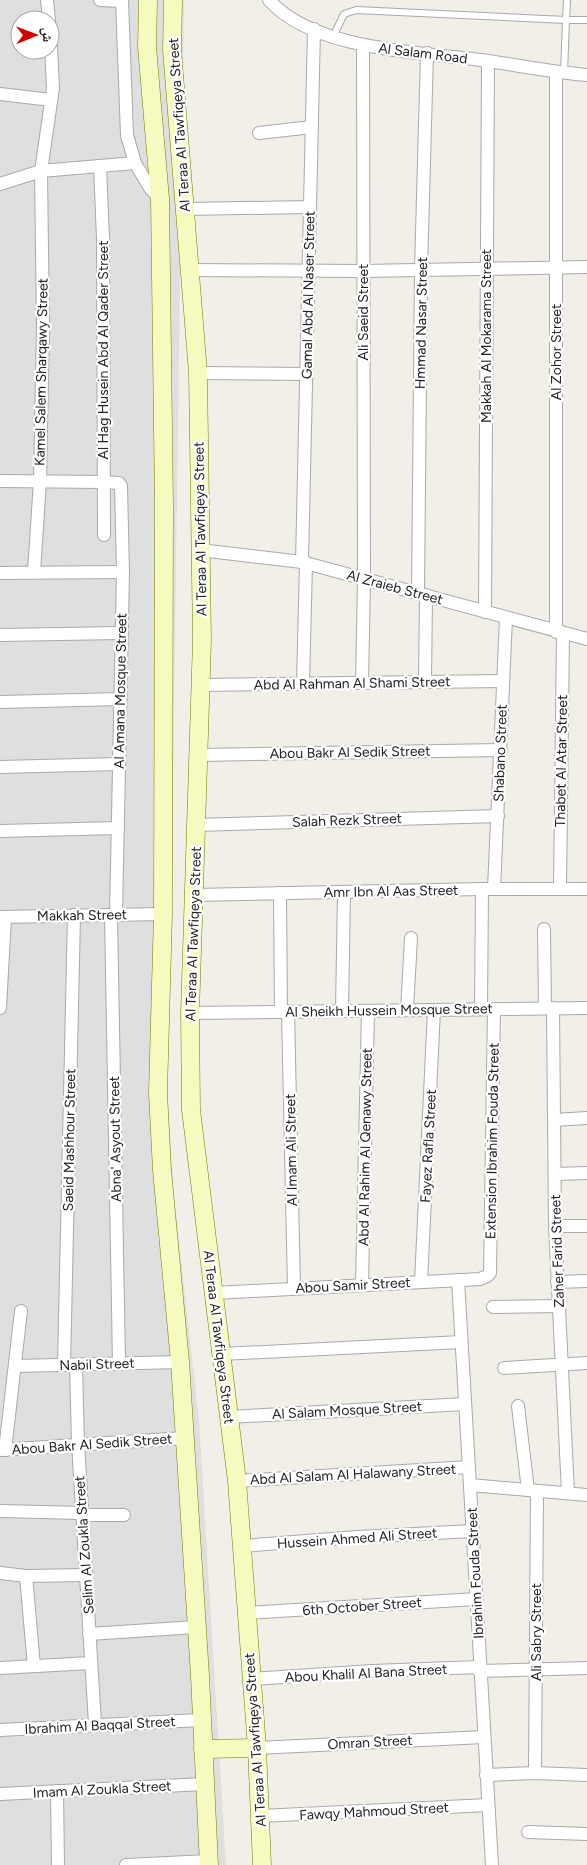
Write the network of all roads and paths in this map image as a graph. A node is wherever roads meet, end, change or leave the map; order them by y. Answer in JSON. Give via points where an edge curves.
{"nodes":[{"id":1,"x":100,"y":0,"type":"edge"},
{"id":2,"x":122,"y":0,"type":"edge"},
{"id":3,"x":148,"y":0,"type":"edge"},
{"id":4,"x":172,"y":0,"type":"edge"},
{"id":5,"x":269,"y":0,"type":"edge"},
{"id":6,"x":567,"y":0,"type":"edge"},
{"id":7,"x":566,"y":20,"type":"junction"},
{"id":8,"x":587,"y":20,"type":"edge"},
{"id":9,"x":314,"y":29,"type":"junction"},
{"id":10,"x":333,"y":37,"type":"junction"},
{"id":11,"x":363,"y":45,"type":"junction"},
{"id":12,"x":427,"y":53,"type":"junction"},
{"id":13,"x":52,"y":60,"type":"edge"},
{"id":14,"x":488,"y":61,"type":"junction"},
{"id":15,"x":560,"y":73,"type":"junction"},
{"id":16,"x":587,"y":75,"type":"edge"},
{"id":17,"x":0,"y":94,"type":"edge"},
{"id":18,"x":51,"y":100,"type":"junction"},
{"id":19,"x":312,"y":127,"type":"junction"},
{"id":20,"x":259,"y":133,"type":"dead end"},
{"id":21,"x":135,"y":163,"type":"junction"},
{"id":22,"x":100,"y":166,"type":"junction"},
{"id":23,"x":41,"y":171,"type":"junction"},
{"id":24,"x":0,"y":184,"type":"edge"},
{"id":25,"x":160,"y":199,"type":"junction"},
{"id":26,"x":310,"y":207,"type":"junction"},
{"id":27,"x":185,"y":209,"type":"junction"},
{"id":28,"x":556,"y":268,"type":"junction"},
{"id":29,"x":587,"y":268,"type":"edge"},
{"id":30,"x":190,"y":270,"type":"junction"},
{"id":31,"x":422,"y":270,"type":"junction"},
{"id":32,"x":486,"y":270,"type":"junction"},
{"id":33,"x":309,"y":271,"type":"junction"},
{"id":34,"x":363,"y":271,"type":"junction"},
{"id":35,"x":198,"y":374,"type":"junction"},
{"id":36,"x":306,"y":374,"type":"junction"},
{"id":37,"x":0,"y":481,"type":"edge"},
{"id":38,"x":40,"y":481,"type":"junction"},
{"id":39,"x":104,"y":482,"type":"junction"},
{"id":40,"x":104,"y":535,"type":"dead end"},
{"id":41,"x":200,"y":550,"type":"junction"},
{"id":42,"x":304,"y":562,"type":"junction"},
{"id":43,"x":34,"y":572,"type":"junction"},
{"id":44,"x":122,"y":572,"type":"junction"},
{"id":45,"x":0,"y":573,"type":"edge"},
{"id":46,"x":364,"y":578,"type":"junction"},
{"id":47,"x":422,"y":594,"type":"junction"},
{"id":48,"x":485,"y":612,"type":"junction"},
{"id":49,"x":506,"y":618,"type":"junction"},
{"id":50,"x":559,"y":632,"type":"junction"},
{"id":51,"x":121,"y":633,"type":"junction"},
{"id":52,"x":0,"y":635,"type":"edge"},
{"id":53,"x":587,"y":640,"type":"edge"},
{"id":54,"x":504,"y":681,"type":"junction"},
{"id":55,"x":425,"y":682,"type":"junction"},
{"id":56,"x":362,"y":683,"type":"junction"},
{"id":57,"x":302,"y":684,"type":"junction"},
{"id":58,"x":201,"y":685,"type":"junction"},
{"id":59,"x":120,"y":699,"type":"junction"},
{"id":60,"x":0,"y":702,"type":"edge"},
{"id":61,"x":501,"y":750,"type":"junction"},
{"id":62,"x":198,"y":755,"type":"junction"},
{"id":63,"x":119,"y":764,"type":"junction"},
{"id":64,"x":0,"y":767,"type":"edge"},
{"id":65,"x":498,"y":816,"type":"junction"},
{"id":66,"x":196,"y":825,"type":"junction"},
{"id":67,"x":118,"y":828,"type":"junction"},
{"id":68,"x":0,"y":831,"type":"edge"},
{"id":69,"x":488,"y":889,"type":"junction"},
{"id":70,"x":560,"y":889,"type":"junction"},
{"id":71,"x":587,"y":889,"type":"edge"},
{"id":72,"x":344,"y":892,"type":"junction"},
{"id":73,"x":280,"y":893,"type":"junction"},
{"id":74,"x":194,"y":895,"type":"junction"},
{"id":75,"x":163,"y":914,"type":"junction"},
{"id":76,"x":74,"y":915,"type":"junction"},
{"id":77,"x":114,"y":915,"type":"junction"},
{"id":78,"x":3,"y":917,"type":"edge"},
{"id":79,"x":544,"y":929,"type":"dead end"},
{"id":80,"x":411,"y":938,"type":"dead end"},
{"id":81,"x":0,"y":1008,"type":"edge"},
{"id":82,"x":549,"y":1008,"type":"junction"},
{"id":83,"x":587,"y":1008,"type":"edge"},
{"id":84,"x":487,"y":1009,"type":"junction"},
{"id":85,"x":368,"y":1010,"type":"junction"},
{"id":86,"x":408,"y":1010,"type":"junction"},
{"id":87,"x":434,"y":1010,"type":"junction"},
{"id":88,"x":342,"y":1011,"type":"junction"},
{"id":89,"x":285,"y":1012,"type":"junction"},
{"id":90,"x":190,"y":1013,"type":"junction"},
{"id":91,"x":587,"y":1118,"type":"edge"},
{"id":92,"x":554,"y":1120,"type":"junction"},
{"id":93,"x":587,"y":1173,"type":"edge"},
{"id":94,"x":555,"y":1174,"type":"junction"},
{"id":95,"x":555,"y":1226,"type":"junction"},
{"id":96,"x":587,"y":1226,"type":"edge"},
{"id":97,"x":490,"y":1273,"type":"joint"},
{"id":98,"x":458,"y":1280,"type":"junction"},
{"id":99,"x":587,"y":1281,"type":"edge"},
{"id":100,"x":421,"y":1282,"type":"junction"},
{"id":101,"x":557,"y":1282,"type":"junction"},
{"id":102,"x":362,"y":1284,"type":"junction"},
{"id":103,"x":294,"y":1288,"type":"junction"},
{"id":104,"x":215,"y":1293,"type":"junction"},
{"id":105,"x":559,"y":1306,"type":"junction"},
{"id":106,"x":493,"y":1307,"type":"dead end"},
{"id":107,"x":21,"y":1311,"type":"dead end"},
{"id":108,"x":461,"y":1342,"type":"junction"},
{"id":109,"x":222,"y":1354,"type":"junction"},
{"id":110,"x":180,"y":1362,"type":"junction"},
{"id":111,"x":119,"y":1363,"type":"junction"},
{"id":112,"x":587,"y":1363,"type":"edge"},
{"id":113,"x":70,"y":1365,"type":"junction"},
{"id":114,"x":562,"y":1365,"type":"junction"},
{"id":115,"x":14,"y":1366,"type":"junction"},
{"id":116,"x":504,"y":1368,"type":"dead end"},
{"id":117,"x":465,"y":1404,"type":"junction"},
{"id":118,"x":518,"y":1406,"type":"dead end"},
{"id":119,"x":230,"y":1416,"type":"junction"},
{"id":120,"x":184,"y":1438,"type":"junction"},
{"id":121,"x":78,"y":1444,"type":"junction"},
{"id":122,"x":2,"y":1450,"type":"edge"},
{"id":123,"x":469,"y":1467,"type":"junction"},
{"id":124,"x":237,"y":1480,"type":"junction"},
{"id":125,"x":470,"y":1485,"type":"junction"},
{"id":126,"x":533,"y":1490,"type":"junction"},
{"id":127,"x":568,"y":1493,"type":"junction"},
{"id":128,"x":587,"y":1495,"type":"edge"},
{"id":129,"x":0,"y":1511,"type":"edge"},
{"id":130,"x":82,"y":1514,"type":"junction"},
{"id":131,"x":124,"y":1515,"type":"dead end"},
{"id":132,"x":473,"y":1531,"type":"junction"},
{"id":133,"x":242,"y":1546,"type":"junction"},
{"id":134,"x":0,"y":1573,"type":"edge"},
{"id":135,"x":86,"y":1575,"type":"junction"},
{"id":136,"x":26,"y":1576,"type":"junction"},
{"id":137,"x":476,"y":1599,"type":"junction"},
{"id":138,"x":247,"y":1614,"type":"junction"},
{"id":139,"x":196,"y":1627,"type":"junction"},
{"id":140,"x":89,"y":1634,"type":"junction"},
{"id":141,"x":91,"y":1663,"type":"junction"},
{"id":142,"x":34,"y":1666,"type":"junction"},
{"id":143,"x":0,"y":1668,"type":"edge"},
{"id":144,"x":587,"y":1668,"type":"edge"},
{"id":145,"x":479,"y":1669,"type":"junction"},
{"id":146,"x":536,"y":1669,"type":"junction"},
{"id":147,"x":252,"y":1679,"type":"junction"},
{"id":148,"x":201,"y":1720,"type":"junction"},
{"id":149,"x":95,"y":1724,"type":"junction"},
{"id":150,"x":0,"y":1730,"type":"edge"},
{"id":151,"x":484,"y":1737,"type":"junction"},
{"id":152,"x":257,"y":1748,"type":"junction"},
{"id":153,"x":203,"y":1749,"type":"junction"},
{"id":154,"x":535,"y":1773,"type":"junction"},
{"id":155,"x":486,"y":1775,"type":"junction"},
{"id":156,"x":587,"y":1775,"type":"edge"},
{"id":157,"x":205,"y":1784,"type":"junction"},
{"id":158,"x":58,"y":1791,"type":"junction"},
{"id":159,"x":0,"y":1794,"type":"edge"},
{"id":160,"x":488,"y":1805,"type":"junction"},
{"id":161,"x":260,"y":1816,"type":"junction"},
{"id":162,"x":528,"y":1832,"type":"dead end"},
{"id":163,"x":587,"y":1834,"type":"edge"},
{"id":164,"x":209,"y":1863,"type":"edge"},
{"id":165,"x":58,"y":1865,"type":"edge"},
{"id":166,"x":126,"y":1865,"type":"edge"},
{"id":167,"x":262,"y":1865,"type":"edge"},
{"id":168,"x":492,"y":1865,"type":"edge"}],
"edges":[{"from":1,"to":2,"type":"street"},
{"from":2,"to":21,"type":"street","via":[[127,135]]},
{"from":3,"to":25,"type":"main road","name":"Al Teraa Al Tawfiqeya Street","via":[[147,47]]},
{"from":4,"to":27,"type":"main road","name":"Al Teraa Al Tawfiqeya Street","via":[[172,50]]},
{"from":5,"to":9,"type":"street","name":"Al Salam Road","via":[[300,23]]},
{"from":6,"to":7,"type":"lane"},
{"from":7,"to":8,"type":"lane"},
{"from":7,"to":10,"type":"lane","via":[[356,10],[344,14]]},
{"from":7,"to":15,"type":"lane"},
{"from":9,"to":10,"type":"street","name":"Al Salam Road"},
{"from":9,"to":19,"type":"street","name":"Gamal Abd Al Naser Street"},
{"from":10,"to":11,"type":"street","name":"Al Salam Road"},
{"from":11,"to":12,"type":"street","name":"Al Salam Road"},
{"from":11,"to":34,"type":"street","name":"Ali Saeid Street"},
{"from":12,"to":14,"type":"street","name":"Al Salam Road"},
{"from":12,"to":31,"type":"street","name":"Hmmad Nasar Street"},
{"from":13,"to":18,"type":"street","name":"Kamel Salem Sharqawy Street"},
{"from":14,"to":15,"type":"street","name":"Al Salam Road"},
{"from":14,"to":32,"type":"street","name":"Makkah Al Mokarama Street"},
{"from":15,"to":16,"type":"street","name":"Al Salam Road"},
{"from":15,"to":28,"type":"street","name":"Al Zohor Street"},
{"from":17,"to":18,"type":"street"},
{"from":18,"to":23,"type":"street","name":"Kamel Salem Sharqawy Street"},
{"from":19,"to":20,"type":"street"},
{"from":19,"to":26,"type":"street","name":"Gamal Abd Al Naser Street"},
{"from":21,"to":22,"type":"street"},
{"from":21,"to":25,"type":"street"},
{"from":22,"to":23,"type":"street"},
{"from":22,"to":39,"type":"street","name":"Al Hag Husein Abd Al Qader Street"},
{"from":23,"to":24,"type":"street"},
{"from":23,"to":38,"type":"street","name":"Kamel Salem Sharqawy Street"},
{"from":25,"to":75,"type":"main road","name":"Al Teraa Al Tawfiqeya Street","via":[[164,504]]},
{"from":26,"to":27,"type":"street"},
{"from":26,"to":33,"type":"street","name":"Gamal Abd Al Naser Street"},
{"from":27,"to":30,"type":"main road","name":"Al Teraa Al Tawfiqeya Street"},
{"from":28,"to":29,"type":"street"},
{"from":28,"to":32,"type":"street"},
{"from":28,"to":50,"type":"street","name":"Al Zohor Street"},
{"from":30,"to":33,"type":"street"},
{"from":30,"to":35,"type":"main road","name":"Al Teraa Al Tawfiqeya Street"},
{"from":31,"to":32,"type":"street"},
{"from":31,"to":34,"type":"street"},
{"from":31,"to":47,"type":"street","name":"Hmmad Nasar Street"},
{"from":32,"to":48,"type":"street","name":"Makkah Al Mokarama Street"},
{"from":33,"to":34,"type":"street"},
{"from":33,"to":36,"type":"street","name":"Gamal Abd Al Naser Street"},
{"from":34,"to":46,"type":"street","name":"Ali Saeid Street"},
{"from":35,"to":36,"type":"street"},
{"from":35,"to":41,"type":"main road","name":"Al Teraa Al Tawfiqeya Street"},
{"from":36,"to":42,"type":"street","name":"Gamal Abd Al Naser Street"},
{"from":37,"to":38,"type":"street"},
{"from":38,"to":39,"type":"street"},
{"from":38,"to":43,"type":"street","name":"Kamel Salem Sharqawy Street"},
{"from":39,"to":40,"type":"street","name":"Al Hag Husein Abd Al Qader Street"},
{"from":39,"to":44,"type":"street","name":"Al Amana Mosque Street","via":[[119,483],[122,488]]},
{"from":41,"to":42,"type":"street","name":"Al Zraieb Street"},
{"from":41,"to":58,"type":"main road","name":"Al Teraa Al Tawfiqeya Street"},
{"from":42,"to":46,"type":"street","name":"Al Zraieb Street"},
{"from":42,"to":57,"type":"street","name":"Gamal Abd Al Naser Street"},
{"from":43,"to":44,"type":"street"},
{"from":43,"to":45,"type":"street"},
{"from":44,"to":51,"type":"street","name":"Al Amana Mosque Street"},
{"from":46,"to":47,"type":"street","name":"Al Zraieb Street"},
{"from":46,"to":56,"type":"street","name":"Ali Saeid Street"},
{"from":47,"to":48,"type":"street","name":"Al Zraieb Street"},
{"from":47,"to":55,"type":"street","name":"Hmmad Nasar Street"},
{"from":48,"to":49,"type":"street","name":"Al Zraieb Street"},
{"from":49,"to":50,"type":"street","name":"Al Zraieb Street"},
{"from":49,"to":54,"type":"street","name":"Shabano Street"},
{"from":50,"to":53,"type":"street","name":"Al Zraieb Street"},
{"from":50,"to":70,"type":"street","name":"Thabet Al Atar Street"},
{"from":51,"to":52,"type":"street"},
{"from":51,"to":59,"type":"street","name":"Al Amana Mosque Street"},
{"from":54,"to":55,"type":"street","name":"Abd Al Rahman Al Shami Street"},
{"from":54,"to":61,"type":"street","name":"Shabano Street"},
{"from":55,"to":56,"type":"street","name":"Abd Al Rahman Al Shami Street"},
{"from":56,"to":57,"type":"street","name":"Abd Al Rahman Al Shami Street"},
{"from":57,"to":58,"type":"street","name":"Abd Al Rahman Al Shami Street"},
{"from":58,"to":62,"type":"main road","name":"Al Teraa Al Tawfiqeya Street"},
{"from":59,"to":60,"type":"street"},
{"from":59,"to":63,"type":"street","name":"Al Amana Mosque Street"},
{"from":61,"to":62,"type":"street","name":"Abou Bakr Al Sedik Street"},
{"from":61,"to":65,"type":"street","name":"Shabano Street"},
{"from":62,"to":66,"type":"main road","name":"Al Teraa Al Tawfiqeya Street"},
{"from":63,"to":64,"type":"street"},
{"from":63,"to":67,"type":"street","name":"Al Amana Mosque Street"},
{"from":65,"to":66,"type":"street","name":"Salah Rezk Street"},
{"from":65,"to":69,"type":"street","name":"Shabano Street"},
{"from":66,"to":74,"type":"main road","name":"Al Teraa Al Tawfiqeya Street"},
{"from":67,"to":68,"type":"street"},
{"from":67,"to":77,"type":"street","name":"Al Amana Mosque Street"},
{"from":69,"to":70,"type":"street","name":"Amr Ibn Al Aas Street"},
{"from":69,"to":72,"type":"street","name":"Amr Ibn Al Aas Street"},
{"from":69,"to":84,"type":"street","name":"Shabano Street"},
{"from":70,"to":71,"type":"street","name":"Amr Ibn Al Aas Street"},
{"from":72,"to":73,"type":"street","name":"Amr Ibn Al Aas Street"},
{"from":72,"to":88,"type":"street"},
{"from":73,"to":74,"type":"street","name":"Amr Ibn Al Aas Street"},
{"from":73,"to":89,"type":"street","name":"Al Imam Ali Street"},
{"from":74,"to":90,"type":"main road","name":"Al Teraa Al Tawfiqeya Street"},
{"from":75,"to":77,"type":"street","name":"Makkah Street"},
{"from":75,"to":110,"type":"main road","name":"Al Teraa Al Tawfiqeya Street","via":[[158,1093]]},
{"from":76,"to":77,"type":"street","name":"Makkah Street"},
{"from":76,"to":78,"type":"street","name":"Makkah Street"},
{"from":76,"to":113,"type":"street","name":"Saeid Mashhour Street"},
{"from":77,"to":111,"type":"street","name":"Abna' Asyout Street"},
{"from":78,"to":81,"type":"street"},
{"from":79,"to":82,"type":"street","name":"Zaher Farid Street"},
{"from":80,"to":86,"type":"street"},
{"from":82,"to":83,"type":"street","name":"Al Sheikh Hussein Mosque Street"},
{"from":82,"to":84,"type":"street","name":"Al Sheikh Hussein Mosque Street"},
{"from":82,"to":92,"type":"street","name":"Zaher Farid Street"},
{"from":84,"to":87,"type":"street","name":"Al Sheikh Hussein Mosque Street"},
{"from":84,"to":97,"type":"street","name":"Extension Ibrahim Fouda Street"},
{"from":85,"to":86,"type":"street","name":"Al Sheikh Hussein Mosque Street"},
{"from":85,"to":88,"type":"street","name":"Al Sheikh Hussein Mosque Street"},
{"from":85,"to":102,"type":"street","name":"Abd Al Rahim Al Qenawy Street"},
{"from":86,"to":87,"type":"street","name":"Al Sheikh Hussein Mosque Street"},
{"from":87,"to":100,"type":"street","name":"Fayez Rafla Street"},
{"from":88,"to":89,"type":"street","name":"Al Sheikh Hussein Mosque Street"},
{"from":89,"to":90,"type":"street","name":"Al Sheikh Hussein Mosque Street"},
{"from":89,"to":103,"type":"street","name":"Al Imam Ali Street"},
{"from":90,"to":104,"type":"main road","name":"Al Teraa Al Tawfiqeya Street","via":[[191,1110]]},
{"from":91,"to":92,"type":"street"},
{"from":92,"to":94,"type":"street","name":"Zaher Farid Street"},
{"from":93,"to":94,"type":"street"},
{"from":94,"to":95,"type":"street","name":"Zaher Farid Street"},
{"from":95,"to":96,"type":"street"},
{"from":95,"to":101,"type":"street","name":"Zaher Farid Street"},
{"from":97,"to":98,"type":"street","name":"Abou Samir Street","via":[[484,1278]]},
{"from":98,"to":100,"type":"street","name":"Abou Samir Street"},
{"from":98,"to":108,"type":"street","name":"Ibrahim Fouda Street"},
{"from":99,"to":101,"type":"street"},
{"from":100,"to":102,"type":"street","name":"Abou Samir Street"},
{"from":101,"to":105,"type":"street","name":"Zaher Farid Street"},
{"from":102,"to":103,"type":"street","name":"Abou Samir Street"},
{"from":103,"to":104,"type":"street","name":"Abou Samir Street"},
{"from":104,"to":109,"type":"main road","name":"Al Teraa Al Tawfiqeya Street"},
{"from":105,"to":106,"type":"street"},
{"from":105,"to":114,"type":"street","name":"Zaher Farid Street"},
{"from":107,"to":115,"type":"street"},
{"from":108,"to":109,"type":"street"},
{"from":108,"to":117,"type":"street","name":"Ibrahim Fouda Street"},
{"from":109,"to":119,"type":"main road","name":"Al Teraa Al Tawfiqeya Street"},
{"from":110,"to":111,"type":"street","name":"Nabil Street"},
{"from":110,"to":120,"type":"main road","name":"Al Teraa Al Tawfiqeya Street"},
{"from":111,"to":113,"type":"street","name":"Nabil Street"},
{"from":112,"to":114,"type":"street"},
{"from":113,"to":115,"type":"street","name":"Nabil Street"},
{"from":113,"to":121,"type":"street","name":"Selim Al Zoukla Street"},
{"from":114,"to":116,"type":"street"},
{"from":114,"to":127,"type":"street","name":"Zaher Farid Street"},
{"from":115,"to":122,"type":"street"},
{"from":117,"to":119,"type":"street","name":"Al Salam Mosque Street"},
{"from":117,"to":123,"type":"street","name":"Ibrahim Fouda Street"},
{"from":118,"to":126,"type":"street","name":"Ali Sabry Street"},
{"from":119,"to":124,"type":"main road","name":"Al Teraa Al Tawfiqeya Street"},
{"from":120,"to":121,"type":"street","name":"Abou Bakr Al Sedik Street"},
{"from":120,"to":139,"type":"main road","name":"Al Teraa Al Tawfiqeya Street"},
{"from":121,"to":122,"type":"street","name":"Abou Bakr Al Sedik Street"},
{"from":121,"to":130,"type":"street","name":"Selim Al Zoukla Street"},
{"from":123,"to":124,"type":"street","name":"Abd Al Salam Al Halawany Street"},
{"from":123,"to":125,"type":"street","name":"Ibrahim Fouda Street"},
{"from":124,"to":133,"type":"main road","name":"Al Teraa Al Tawfiqeya Street"},
{"from":125,"to":126,"type":"street","name":"Abd Al Salam Al Halawany Street"},
{"from":125,"to":132,"type":"street","name":"Ibrahim Fouda Street"},
{"from":126,"to":127,"type":"street","name":"Abd Al Salam Al Halawany Street"},
{"from":126,"to":146,"type":"street","name":"Ali Sabry Street"},
{"from":127,"to":128,"type":"street","name":"Abd Al Salam Al Halawany Street"},
{"from":129,"to":130,"type":"street"},
{"from":130,"to":131,"type":"street"},
{"from":130,"to":135,"type":"street","name":"Selim Al Zoukla Street"},
{"from":132,"to":133,"type":"street","name":"Hussein Ahmed Ali Street"},
{"from":132,"to":137,"type":"street","name":"Ibrahim Fouda Street"},
{"from":133,"to":138,"type":"main road","name":"Al Teraa Al Tawfiqeya Street"},
{"from":134,"to":136,"type":"street"},
{"from":135,"to":136,"type":"street"},
{"from":135,"to":140,"type":"street","name":"Selim Al Zoukla Street"},
{"from":136,"to":142,"type":"street"},
{"from":137,"to":138,"type":"street","name":"6th October Street"},
{"from":137,"to":145,"type":"street","name":"Ibrahim Fouda Street"},
{"from":138,"to":147,"type":"main road","name":"Al Teraa Al Tawfiqeya Street"},
{"from":139,"to":140,"type":"street"},
{"from":139,"to":148,"type":"main road","name":"Al Teraa Al Tawfiqeya Street"},
{"from":140,"to":141,"type":"street","name":"Selim Al Zoukla Street"},
{"from":141,"to":142,"type":"street"},
{"from":141,"to":149,"type":"street","name":"Selim Al Zoukla Street"},
{"from":142,"to":143,"type":"street"},
{"from":144,"to":146,"type":"street","name":"Abou Khalil Al Bana Street"},
{"from":145,"to":146,"type":"street","name":"Abou Khalil Al Bana Street"},
{"from":145,"to":147,"type":"street","name":"Abou Khalil Al Bana Street","via":[[372,1671]]},
{"from":145,"to":151,"type":"street","name":"Ibrahim Fouda Street"},
{"from":146,"to":154,"type":"street","name":"Ali Sabry Street"},
{"from":147,"to":152,"type":"main road","name":"Al Teraa Al Tawfiqeya Street"},
{"from":148,"to":149,"type":"street","name":"Ibrahim Al Baqqal Street"},
{"from":148,"to":153,"type":"main road","name":"Al Teraa Al Tawfiqeya Street"},
{"from":149,"to":150,"type":"street","name":"Ibrahim Al Baqqal Street"},
{"from":151,"to":152,"type":"street","name":"Omran Street"},
{"from":151,"to":155,"type":"street","name":"Ibrahim Fouda Street"},
{"from":152,"to":153,"type":"main road"},
{"from":152,"to":161,"type":"main road","name":"Al Teraa Al Tawfiqeya Street"},
{"from":153,"to":157,"type":"main road","name":"Al Teraa Al Tawfiqeya Street"},
{"from":154,"to":155,"type":"street"},
{"from":154,"to":156,"type":"street"},
{"from":155,"to":160,"type":"street","name":"Ibrahim Fouda Street"},
{"from":157,"to":158,"type":"street","name":"Imam Al Zoukla Street"},
{"from":157,"to":164,"type":"main road","name":"Al Teraa Al Tawfiqeya Street"},
{"from":158,"to":159,"type":"street","name":"Imam Al Zoukla Street"},
{"from":158,"to":165,"type":"street"},
{"from":160,"to":161,"type":"street","name":"Fawqy Mahmoud Street"},
{"from":160,"to":168,"type":"street","name":"Ibrahim Fouda Street"},
{"from":161,"to":167,"type":"main road","name":"Al Teraa Al Tawfiqeya Street"},
{"from":162,"to":163,"type":"street"},
{"from":164,"to":166,"type":"street"}]}
